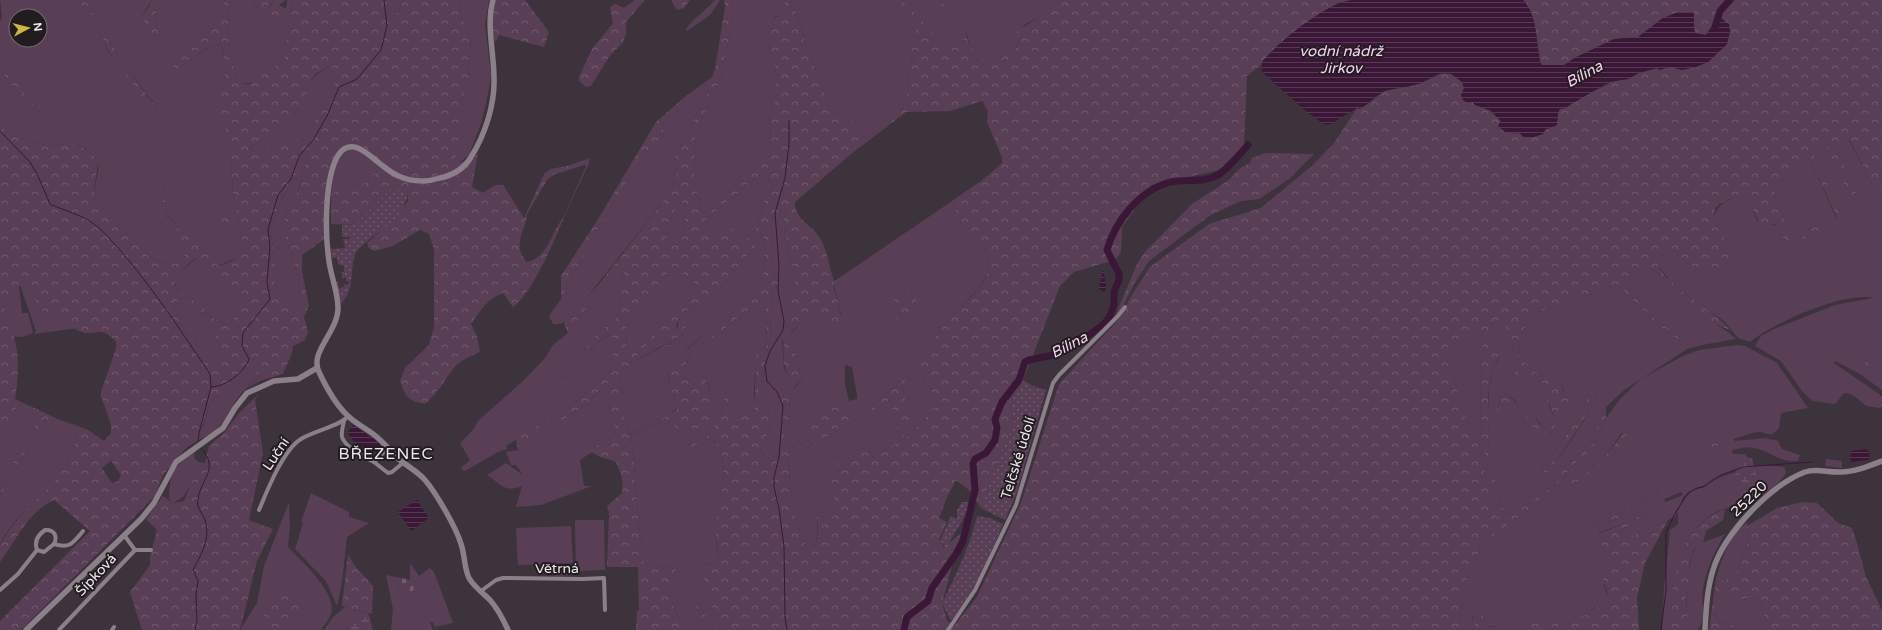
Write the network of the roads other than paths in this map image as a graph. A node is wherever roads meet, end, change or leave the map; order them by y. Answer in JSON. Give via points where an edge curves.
{"nodes":[{"id":1,"x":493,"y":0,"type":"edge"},
{"id":2,"x":1125,"y":306,"type":"dead end"},
{"id":3,"x":317,"y":368,"type":"junction"},
{"id":4,"x":346,"y":419,"type":"junction"},
{"id":5,"x":388,"y":448,"type":"junction"},
{"id":6,"x":1882,"y":461,"type":"edge"},
{"id":7,"x":374,"y":462,"type":"junction"},
{"id":8,"x":404,"y":462,"type":"junction"},
{"id":9,"x":259,"y":510,"type":"dead end"},
{"id":10,"x":83,"y":531,"type":"dead end"},
{"id":11,"x":124,"y":535,"type":"junction"},
{"id":12,"x":54,"y":544,"type":"junction"},
{"id":13,"x":36,"y":550,"type":"junction"},
{"id":14,"x":135,"y":550,"type":"junction"},
{"id":15,"x":151,"y":550,"type":"dead end"},
{"id":16,"x":0,"y":590,"type":"edge"},
{"id":17,"x":481,"y":591,"type":"junction"},
{"id":18,"x":604,"y":610,"type":"dead end"},
{"id":19,"x":26,"y":630,"type":"edge"},
{"id":20,"x":59,"y":630,"type":"edge"},
{"id":21,"x":508,"y":630,"type":"edge"},
{"id":22,"x":948,"y":630,"type":"edge"},
{"id":23,"x":1705,"y":630,"type":"edge"}],
"edges":[{"from":1,"to":3,"type":"street","via":[[490,25],[493,94],[482,134],[464,167],[450,176],[436,180],[408,179],[383,166],[361,149],[352,147],[344,150],[334,164],[329,180],[328,246],[338,312],[334,327],[318,353]]},
{"from":2,"to":22,"type":"street","name":"Telčské údolí","via":[[1053,384],[1016,505],[975,590]]},
{"from":3,"to":4,"type":"street"},
{"from":3,"to":11,"type":"street","via":[[298,379],[274,381],[247,393],[223,428],[176,462],[149,509]]},
{"from":4,"to":5,"type":"street","via":[[378,438]]},
{"from":4,"to":7,"type":"street","via":[[343,439],[360,455]]},
{"from":4,"to":9,"type":"street","name":"Luční","via":[[296,443],[274,475]]},
{"from":5,"to":7,"type":"street"},
{"from":5,"to":8,"type":"street"},
{"from":6,"to":23,"type":"street","name":"25220","via":[[1849,471],[1805,472],[1779,487],[1764,500],[1731,536],[1718,556],[1709,588]]},
{"from":7,"to":8,"type":"street","via":[[388,473]]},
{"from":8,"to":17,"type":"street","via":[[425,480],[434,493],[459,538],[468,575]]},
{"from":10,"to":12,"type":"street","via":[[70,545],[63,547]]},
{"from":11,"to":14,"type":"street","name":"Šípková"},
{"from":11,"to":19,"type":"street"},
{"from":12,"to":13,"type":"street","via":[[44,552]]},
{"from":12,"to":13,"type":"street","via":[[56,539],[53,532],[45,530],[36,541]]},
{"from":13,"to":16,"type":"street","via":[[18,574]]},
{"from":14,"to":15,"type":"street"},
{"from":14,"to":20,"type":"street","name":"Šípková"},
{"from":17,"to":18,"type":"street","name":"Větrná","via":[[503,578],[604,578]]},
{"from":17,"to":21,"type":"street","via":[[500,614]]}]}
